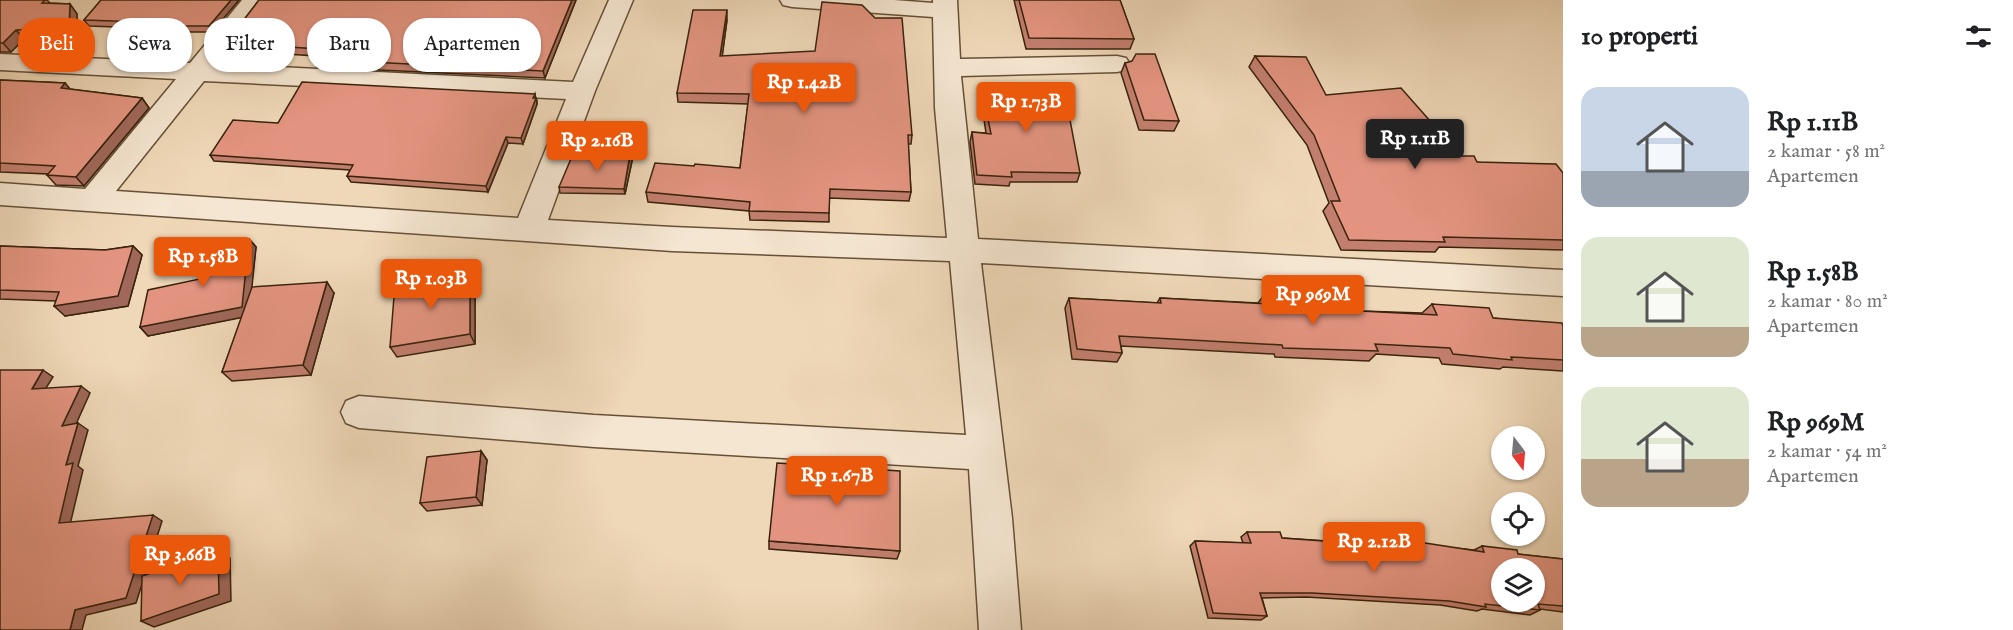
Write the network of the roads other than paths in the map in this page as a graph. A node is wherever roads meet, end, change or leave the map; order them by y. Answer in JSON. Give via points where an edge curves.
{"nodes":[{"id":1,"x":255,"y":0,"type":"edge"},
{"id":2,"x":621,"y":0,"type":"edge"},
{"id":3,"x":792,"y":0,"type":"edge"},
{"id":4,"x":946,"y":5,"type":"edge"},
{"id":5,"x":0,"y":62,"type":"edge"},
{"id":6,"x":1117,"y":64,"type":"dead end"},
{"id":7,"x":948,"y":68,"type":"junction"},
{"id":8,"x":199,"y":71,"type":"junction"},
{"id":9,"x":582,"y":91,"type":"junction"},
{"id":10,"x":0,"y":194,"type":"edge"},
{"id":11,"x":92,"y":201,"type":"junction"},
{"id":12,"x":529,"y":230,"type":"junction"},
{"id":13,"x":963,"y":250,"type":"junction"},
{"id":14,"x":1563,"y":283,"type":"edge"},
{"id":15,"x":359,"y":412,"type":"dead end"},
{"id":16,"x":985,"y":453,"type":"junction"},
{"id":17,"x":1000,"y":630,"type":"edge"}],
"edges":[{"from":1,"to":8,"type":"street"},
{"from":2,"to":9,"type":"street"},
{"from":3,"to":4,"type":"street"},
{"from":4,"to":7,"type":"street"},
{"from":5,"to":8,"type":"street"},
{"from":6,"to":7,"type":"street"},
{"from":7,"to":13,"type":"street"},
{"from":8,"to":9,"type":"street"},
{"from":8,"to":11,"type":"street"},
{"from":9,"to":12,"type":"street"},
{"from":10,"to":11,"type":"street"},
{"from":11,"to":12,"type":"street"},
{"from":12,"to":13,"type":"street"},
{"from":13,"to":14,"type":"street"},
{"from":13,"to":16,"type":"street"},
{"from":15,"to":16,"type":"street","via":[[594,431]]},
{"from":16,"to":17,"type":"street"}]}
